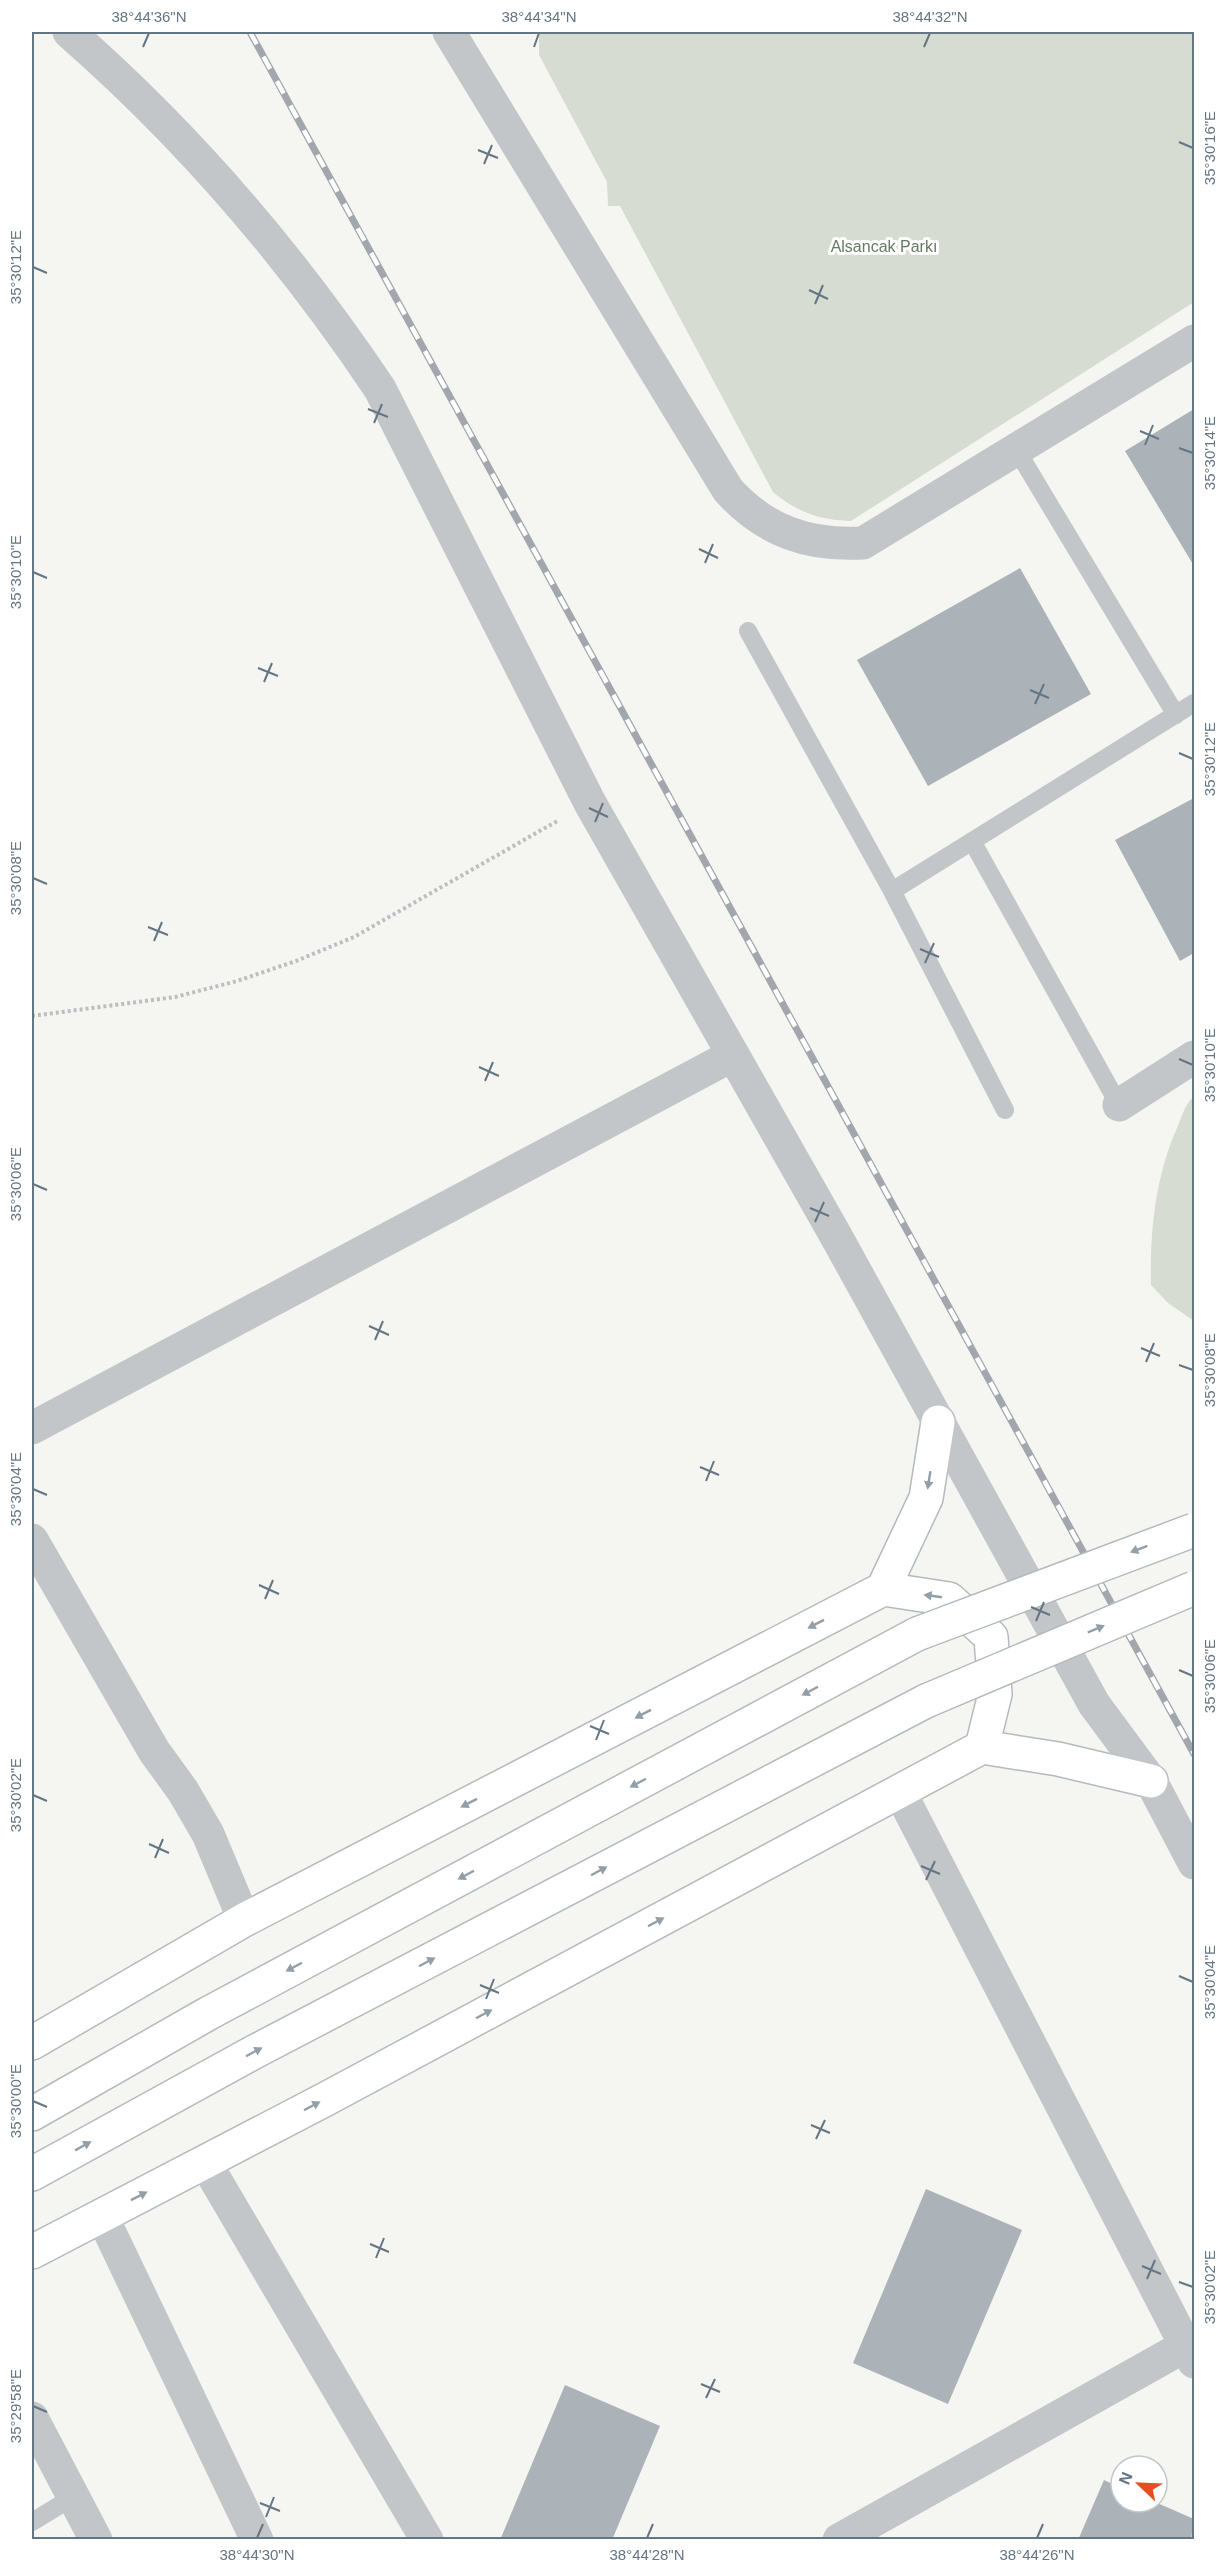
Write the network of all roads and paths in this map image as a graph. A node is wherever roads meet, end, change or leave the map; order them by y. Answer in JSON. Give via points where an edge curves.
{"nodes":[{"id":1,"x":69,"y":32,"type":"edge"},
{"id":2,"x":449,"y":32,"type":"edge"},
{"id":3,"x":1194,"y":341,"type":"edge"},
{"id":4,"x":1016,"y":449,"type":"junction"},
{"id":5,"x":748,"y":631,"type":"dead end"},
{"id":6,"x":1194,"y":703,"type":"edge"},
{"id":7,"x":1176,"y":715,"type":"junction"},
{"id":8,"x":590,"y":803,"type":"junction"},
{"id":9,"x":972,"y":841,"type":"junction"},
{"id":10,"x":892,"y":891,"type":"junction"},
{"id":11,"x":32,"y":1016,"type":"edge"},
{"id":12,"x":733,"y":1056,"type":"junction"},
{"id":13,"x":1194,"y":1057,"type":"edge"},
{"id":14,"x":1119,"y":1105,"type":"joint"},
{"id":15,"x":1005,"y":1110,"type":"dead end"},
{"id":16,"x":938,"y":1422,"type":"junction"},
{"id":17,"x":32,"y":1428,"type":"edge"},
{"id":18,"x":1194,"y":1530,"type":"edge"},
{"id":19,"x":32,"y":1540,"type":"edge"},
{"id":20,"x":1194,"y":1588,"type":"edge"},
{"id":21,"x":883,"y":1589,"type":"junction"},
{"id":22,"x":982,"y":1747,"type":"junction"},
{"id":23,"x":1150,"y":1781,"type":"junction"},
{"id":24,"x":900,"y":1792,"type":"junction"},
{"id":25,"x":1194,"y":1863,"type":"edge"},
{"id":26,"x":244,"y":1920,"type":"junction"},
{"id":27,"x":32,"y":2043,"type":"edge"},
{"id":28,"x":32,"y":2114,"type":"edge"},
{"id":29,"x":205,"y":2162,"type":"junction"},
{"id":30,"x":32,"y":2174,"type":"edge"},
{"id":31,"x":102,"y":2216,"type":"junction"},
{"id":32,"x":32,"y":2252,"type":"edge"},
{"id":33,"x":1192,"y":2350,"type":"edge"},
{"id":34,"x":32,"y":2418,"type":"edge"},
{"id":35,"x":73,"y":2498,"type":"junction"},
{"id":36,"x":32,"y":2522,"type":"edge"},
{"id":37,"x":96,"y":2540,"type":"edge"},
{"id":38,"x":257,"y":2540,"type":"edge"},
{"id":39,"x":427,"y":2540,"type":"edge"},
{"id":40,"x":839,"y":2540,"type":"edge"}],
"edges":[{"from":1,"to":8,"type":"street","via":[[198,156],[288,260],[348,341],[380,389]]},
{"from":2,"to":4,"type":"street","via":[[728,490],[761,521],[808,540],[862,543]]},
{"from":3,"to":4,"type":"street"},
{"from":4,"to":7,"type":"lane"},
{"from":5,"to":10,"type":"lane"},
{"from":6,"to":7,"type":"lane"},
{"from":7,"to":9,"type":"lane"},
{"from":8,"to":11,"type":"path","via":[[354,937],[296,961],[174,997]]},
{"from":8,"to":12,"type":"street"},
{"from":9,"to":10,"type":"lane"},
{"from":9,"to":14,"type":"lane"},
{"from":10,"to":15,"type":"lane"},
{"from":12,"to":16,"type":"street"},
{"from":12,"to":17,"type":"street"},
{"from":13,"to":14,"type":"street"},
{"from":16,"to":21,"type":"street","one_way":true,"via":[[926,1498]]},
{"from":16,"to":23,"type":"street","via":[[1094,1704]]},
{"from":18,"to":28,"type":"street","one_way":true,"bridge":true,"via":[[917,1634],[209,2013]]},
{"from":19,"to":26,"type":"street","via":[[154,1751],[208,1834]]},
{"from":30,"to":20,"type":"street","one_way":true,"bridge":true,"via":[[256,2051],[926,1701]]},
{"from":22,"to":21,"type":"street","one_way":true,"via":[[995,1694],[991,1637],[949,1599]]},
{"from":21,"to":26,"type":"street","one_way":true},
{"from":22,"to":23,"type":"street","via":[[1058,1759]]},
{"from":22,"to":24,"type":"street"},
{"from":23,"to":25,"type":"street"},
{"from":29,"to":24,"type":"street","one_way":true},
{"from":24,"to":33,"type":"street"},
{"from":26,"to":27,"type":"street"},
{"from":31,"to":29,"type":"street","one_way":true},
{"from":29,"to":39,"type":"street"},
{"from":31,"to":32,"type":"street"},
{"from":31,"to":38,"type":"street"},
{"from":33,"to":40,"type":"street"},
{"from":34,"to":35,"type":"street"},
{"from":35,"to":36,"type":"lane"},
{"from":35,"to":37,"type":"street"}]}
